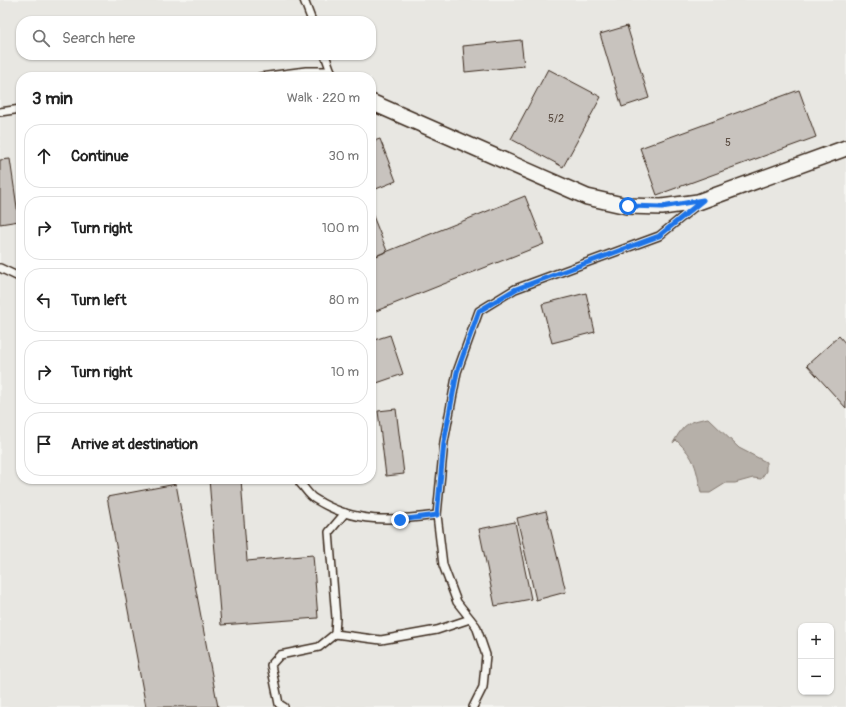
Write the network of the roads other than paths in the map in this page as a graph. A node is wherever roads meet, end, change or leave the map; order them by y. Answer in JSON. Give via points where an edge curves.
{"nodes":[{"id":1,"x":304,"y":0,"type":"edge"},
{"id":2,"x":310,"y":16,"type":"edge"},
{"id":3,"x":327,"y":60,"type":"edge"},
{"id":4,"x":298,"y":72,"type":"edge"},
{"id":5,"x":315,"y":72,"type":"edge"},
{"id":6,"x":331,"y":72,"type":"edge"},
{"id":7,"x":376,"y":104,"type":"edge"},
{"id":8,"x":16,"y":110,"type":"edge"},
{"id":9,"x":0,"y":112,"type":"edge"},
{"id":10,"x":846,"y":148,"type":"edge"},
{"id":11,"x":703,"y":200,"type":"junction"},
{"id":12,"x":0,"y":268,"type":"edge"},
{"id":13,"x":16,"y":276,"type":"edge"},
{"id":14,"x":301,"y":484,"type":"edge"},
{"id":15,"x":345,"y":513,"type":"junction"},
{"id":16,"x":437,"y":515,"type":"junction"},
{"id":17,"x":470,"y":619,"type":"junction"},
{"id":18,"x":334,"y":634,"type":"junction"},
{"id":19,"x":284,"y":707,"type":"edge"},
{"id":20,"x":473,"y":707,"type":"edge"}],
"edges":[{"from":1,"to":2,"type":"lane"},
{"from":3,"to":6,"type":"lane"},
{"from":4,"to":5,"type":"lane"},
{"from":7,"to":11,"type":"street","via":[[587,197],[628,206],[662,207]]},
{"from":8,"to":9,"type":"lane"},
{"from":10,"to":11,"type":"street"},
{"from":11,"to":16,"type":"lane","via":[[659,236],[516,289],[479,311],[457,372],[444,442]]},
{"from":12,"to":13,"type":"lane"},
{"from":14,"to":15,"type":"lane","via":[[314,499]]},
{"from":15,"to":16,"type":"lane","via":[[352,516],[400,520]]},
{"from":15,"to":18,"type":"lane","via":[[329,532],[336,618]]},
{"from":16,"to":17,"type":"lane","via":[[443,565],[457,602]]},
{"from":17,"to":18,"type":"lane","via":[[437,630],[381,640]]},
{"from":17,"to":20,"type":"lane","via":[[476,626],[486,656],[483,686]]},
{"from":18,"to":19,"type":"lane","via":[[319,647],[280,654],[271,666],[279,704]]}]}
